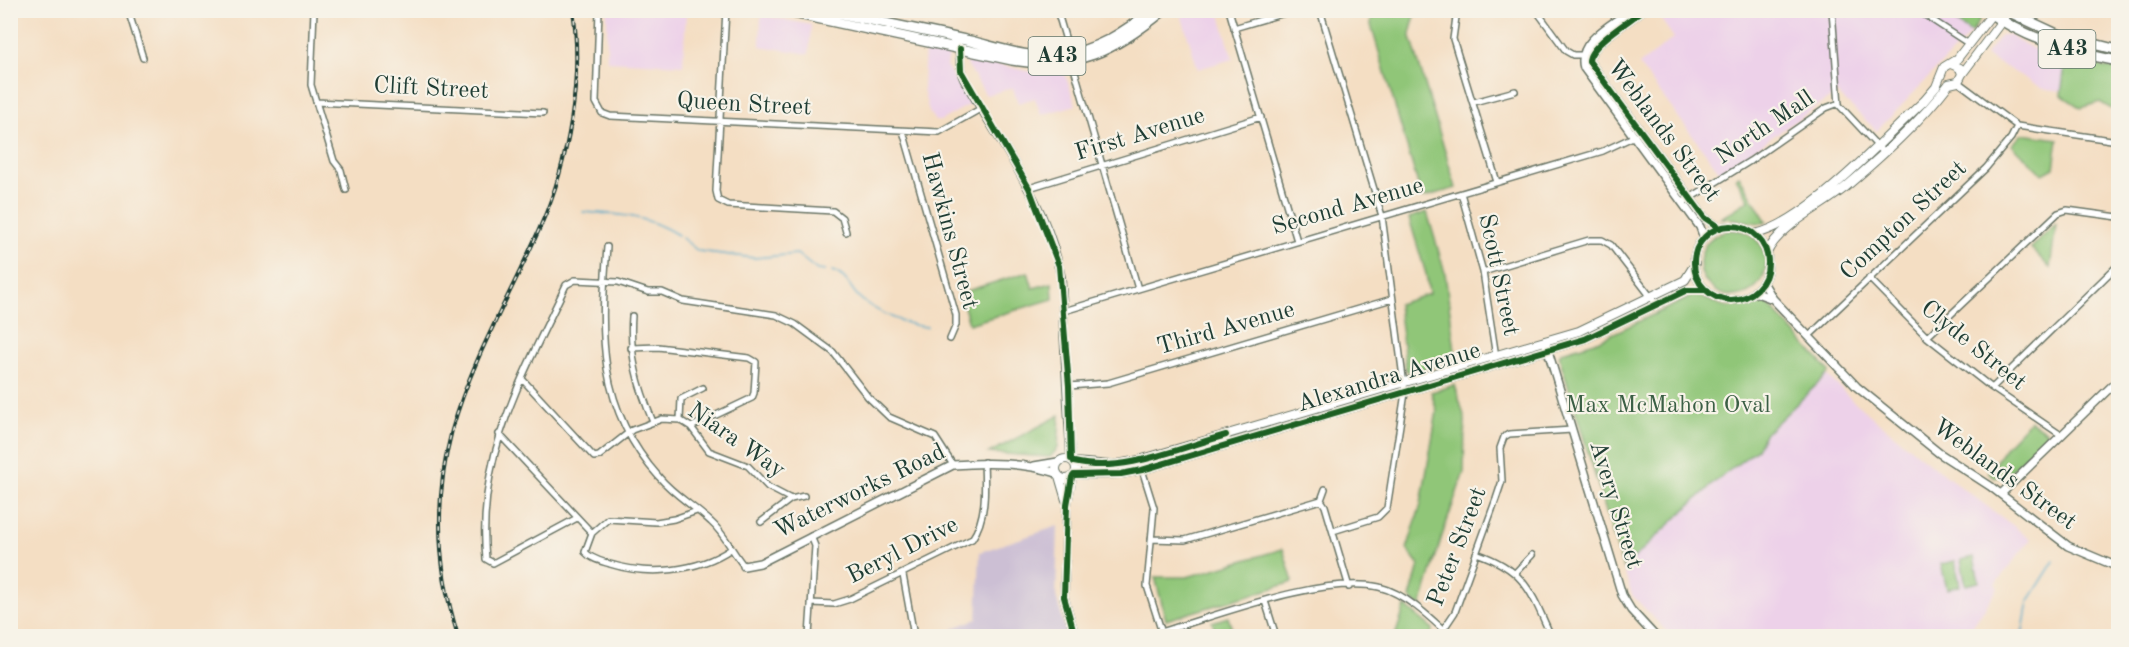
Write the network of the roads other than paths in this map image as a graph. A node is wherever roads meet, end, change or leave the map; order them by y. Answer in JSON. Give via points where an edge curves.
{"nodes":[{"id":1,"x":128,"y":10,"type":"edge"},
{"id":2,"x":314,"y":10,"type":"edge"},
{"id":3,"x":599,"y":10,"type":"edge"},
{"id":4,"x":726,"y":10,"type":"edge"},
{"id":5,"x":779,"y":10,"type":"edge"},
{"id":6,"x":822,"y":10,"type":"edge"},
{"id":7,"x":872,"y":10,"type":"edge"},
{"id":8,"x":1057,"y":10,"type":"edge"},
{"id":9,"x":1152,"y":10,"type":"edge"},
{"id":10,"x":1164,"y":10,"type":"edge"},
{"id":11,"x":1229,"y":10,"type":"edge"},
{"id":12,"x":1295,"y":10,"type":"edge"},
{"id":13,"x":1320,"y":10,"type":"edge"},
{"id":14,"x":1457,"y":10,"type":"edge"},
{"id":15,"x":1536,"y":10,"type":"edge"},
{"id":16,"x":1632,"y":10,"type":"edge"},
{"id":17,"x":1832,"y":10,"type":"edge"},
{"id":18,"x":1917,"y":10,"type":"edge"},
{"id":19,"x":1641,"y":11,"type":"edge"},
{"id":20,"x":2006,"y":11,"type":"edge"},
{"id":21,"x":1991,"y":12,"type":"edge"},
{"id":22,"x":875,"y":21,"type":"junction"},
{"id":23,"x":2002,"y":22,"type":"junction"},
{"id":24,"x":1234,"y":28,"type":"junction"},
{"id":25,"x":952,"y":38,"type":"junction"},
{"id":26,"x":1969,"y":44,"type":"junction"},
{"id":27,"x":960,"y":49,"type":"junction"},
{"id":28,"x":2118,"y":50,"type":"edge"},
{"id":29,"x":1586,"y":55,"type":"junction"},
{"id":30,"x":1071,"y":57,"type":"junction"},
{"id":31,"x":142,"y":58,"type":"dead end"},
{"id":32,"x":2118,"y":61,"type":"edge"},
{"id":33,"x":1951,"y":64,"type":"junction"},
{"id":34,"x":1941,"y":73,"type":"junction"},
{"id":35,"x":1960,"y":78,"type":"junction"},
{"id":36,"x":1949,"y":84,"type":"junction"},
{"id":37,"x":1515,"y":91,"type":"dead end"},
{"id":38,"x":316,"y":102,"type":"junction"},
{"id":39,"x":1474,"y":102,"type":"junction"},
{"id":40,"x":1839,"y":103,"type":"junction"},
{"id":41,"x":982,"y":108,"type":"junction"},
{"id":42,"x":543,"y":113,"type":"dead end"},
{"id":43,"x":1261,"y":117,"type":"junction"},
{"id":44,"x":720,"y":121,"type":"junction"},
{"id":45,"x":2017,"y":126,"type":"junction"},
{"id":46,"x":903,"y":131,"type":"junction"},
{"id":47,"x":1636,"y":135,"type":"junction"},
{"id":48,"x":2118,"y":141,"type":"edge"},
{"id":49,"x":1877,"y":145,"type":"junction"},
{"id":50,"x":1883,"y":152,"type":"junction"},
{"id":51,"x":1102,"y":165,"type":"junction"},
{"id":52,"x":1497,"y":182,"type":"junction"},
{"id":53,"x":1029,"y":188,"type":"junction"},
{"id":54,"x":346,"y":190,"type":"dead end"},
{"id":55,"x":1461,"y":193,"type":"junction"},
{"id":56,"x":1689,"y":198,"type":"junction"},
{"id":57,"x":1682,"y":203,"type":"junction"},
{"id":58,"x":1382,"y":216,"type":"junction"},
{"id":59,"x":2118,"y":217,"type":"edge"},
{"id":60,"x":1720,"y":228,"type":"junction"},
{"id":61,"x":846,"y":232,"type":"dead end"},
{"id":62,"x":1755,"y":234,"type":"junction"},
{"id":63,"x":1704,"y":238,"type":"junction"},
{"id":64,"x":1297,"y":241,"type":"junction"},
{"id":65,"x":607,"y":247,"type":"dead end"},
{"id":66,"x":1767,"y":253,"type":"junction"},
{"id":67,"x":1695,"y":264,"type":"junction"},
{"id":68,"x":2118,"y":265,"type":"edge"},
{"id":69,"x":1483,"y":272,"type":"junction"},
{"id":70,"x":1869,"y":278,"type":"junction"},
{"id":71,"x":604,"y":282,"type":"junction"},
{"id":72,"x":1763,"y":282,"type":"junction"},
{"id":73,"x":1138,"y":289,"type":"junction"},
{"id":74,"x":1707,"y":290,"type":"junction"},
{"id":75,"x":1754,"y":292,"type":"junction"},
{"id":76,"x":1652,"y":297,"type":"junction"},
{"id":77,"x":1392,"y":299,"type":"junction"},
{"id":78,"x":1773,"y":299,"type":"junction"},
{"id":79,"x":1657,"y":305,"type":"junction"},
{"id":80,"x":1064,"y":311,"type":"junction"},
{"id":81,"x":632,"y":316,"type":"dead end"},
{"id":82,"x":1809,"y":336,"type":"junction"},
{"id":83,"x":1927,"y":337,"type":"junction"},
{"id":84,"x":950,"y":339,"type":"dead end"},
{"id":85,"x":1545,"y":341,"type":"junction"},
{"id":86,"x":631,"y":348,"type":"junction"},
{"id":87,"x":1548,"y":351,"type":"junction"},
{"id":88,"x":1496,"y":355,"type":"junction"},
{"id":89,"x":1498,"y":365,"type":"junction"},
{"id":90,"x":523,"y":380,"type":"junction"},
{"id":91,"x":2118,"y":380,"type":"edge"},
{"id":92,"x":1404,"y":383,"type":"junction"},
{"id":93,"x":1069,"y":386,"type":"junction"},
{"id":94,"x":703,"y":388,"type":"dead end"},
{"id":95,"x":1992,"y":388,"type":"junction"},
{"id":96,"x":1404,"y":393,"type":"junction"},
{"id":97,"x":680,"y":420,"type":"junction"},
{"id":98,"x":652,"y":422,"type":"junction"},
{"id":99,"x":691,"y":427,"type":"junction"},
{"id":100,"x":1572,"y":430,"type":"junction"},
{"id":101,"x":1068,"y":432,"type":"junction"},
{"id":102,"x":499,"y":434,"type":"junction"},
{"id":103,"x":628,"y":434,"type":"junction"},
{"id":104,"x":2061,"y":435,"type":"junction"},
{"id":105,"x":1139,"y":459,"type":"junction"},
{"id":106,"x":1072,"y":460,"type":"junction"},
{"id":107,"x":1059,"y":461,"type":"junction"},
{"id":108,"x":984,"y":462,"type":"junction"},
{"id":109,"x":953,"y":465,"type":"junction"},
{"id":110,"x":1031,"y":466,"type":"junction"},
{"id":111,"x":1142,"y":470,"type":"junction"},
{"id":112,"x":1058,"y":474,"type":"junction"},
{"id":113,"x":1073,"y":476,"type":"junction"},
{"id":114,"x":1325,"y":489,"type":"dead end"},
{"id":115,"x":2001,"y":494,"type":"junction"},
{"id":116,"x":804,"y":496,"type":"dead end"},
{"id":117,"x":791,"y":499,"type":"junction"},
{"id":118,"x":1321,"y":500,"type":"junction"},
{"id":119,"x":1066,"y":505,"type":"junction"},
{"id":120,"x":697,"y":511,"type":"junction"},
{"id":121,"x":577,"y":518,"type":"junction"},
{"id":122,"x":761,"y":522,"type":"dead end"},
{"id":123,"x":1333,"y":531,"type":"junction"},
{"id":124,"x":592,"y":533,"type":"junction"},
{"id":125,"x":811,"y":536,"type":"junction"},
{"id":126,"x":1151,"y":539,"type":"junction"},
{"id":127,"x":731,"y":549,"type":"junction"},
{"id":128,"x":1476,"y":554,"type":"junction"},
{"id":129,"x":1532,"y":555,"type":"dead end"},
{"id":130,"x":744,"y":566,"type":"joint"},
{"id":131,"x":2118,"y":567,"type":"edge"},
{"id":132,"x":1516,"y":572,"type":"junction"},
{"id":133,"x":903,"y":575,"type":"junction"},
{"id":134,"x":1349,"y":587,"type":"junction"},
{"id":135,"x":1265,"y":601,"type":"junction"},
{"id":136,"x":811,"y":603,"type":"junction"},
{"id":137,"x":1443,"y":630,"type":"junction"},
{"id":138,"x":1162,"y":634,"type":"edge"},
{"id":139,"x":809,"y":636,"type":"edge"},
{"id":140,"x":914,"y":636,"type":"edge"},
{"id":141,"x":1075,"y":636,"type":"edge"},
{"id":142,"x":1276,"y":636,"type":"edge"},
{"id":143,"x":1450,"y":636,"type":"edge"},
{"id":144,"x":1551,"y":636,"type":"edge"},
{"id":145,"x":1655,"y":636,"type":"edge"}],
"edges":[{"from":1,"to":31,"type":"street"},
{"from":2,"to":38,"type":"street","via":[[311,85]]},
{"from":3,"to":44,"type":"street","name":"Queen Street","via":[[596,95],[602,113]]},
{"from":4,"to":44,"type":"street"},
{"from":5,"to":27,"type":"highway","number":"A43"},
{"from":6,"to":22,"type":"highway","number":"A43"},
{"from":7,"to":22,"type":"street"},
{"from":8,"to":30,"type":"street"},
{"from":9,"to":30,"type":"highway","number":"A43","via":[[1111,40]]},
{"from":10,"to":30,"type":"highway","number":"A43","via":[[1105,51]]},
{"from":11,"to":24,"type":"street"},
{"from":12,"to":24,"type":"street"},
{"from":13,"to":58,"type":"street"},
{"from":14,"to":39,"type":"street","via":[[1453,39]]},
{"from":15,"to":29,"type":"street","name":"Weblands Street","via":[[1566,51]]},
{"from":16,"to":29,"type":"street","via":[[1592,40]]},
{"from":17,"to":40,"type":"street"},
{"from":18,"to":26,"type":"street"},
{"from":19,"to":29,"type":"street"},
{"from":20,"to":23,"type":"main road"},
{"from":20,"to":28,"type":"highway","number":"A43","via":[[2059,35]]},
{"from":21,"to":23,"type":"highway","number":"A43"},
{"from":21,"to":26,"type":"main road"},
{"from":22,"to":25,"type":"highway","number":"A43"},
{"from":23,"to":32,"type":"highway","number":"A43","via":[[2055,45]]},
{"from":23,"to":35,"type":"main road"},
{"from":24,"to":43,"type":"street"},
{"from":25,"to":27,"type":"main road"},
{"from":25,"to":30,"type":"highway","number":"A43","via":[[1027,55]]},
{"from":26,"to":33,"type":"main road"},
{"from":27,"to":30,"type":"highway","number":"A43","via":[[1025,62]]},
{"from":27,"to":41,"type":"main road","via":[[961,71]]},
{"from":29,"to":47,"type":"street","name":"Weblands Street","via":[[1587,74]]},
{"from":30,"to":51,"type":"street"},
{"from":33,"to":34,"type":"main road","via":[[1944,66]]},
{"from":33,"to":35,"type":"main road","via":[[1957,65]]},
{"from":34,"to":36,"type":"main road"},
{"from":34,"to":49,"type":"main road","via":[[1924,101]]},
{"from":35,"to":36,"type":"main road"},
{"from":35,"to":45,"type":"street"},
{"from":36,"to":50,"type":"main road"},
{"from":37,"to":39,"type":"street"},
{"from":38,"to":42,"type":"street","name":"Clift Street"},
{"from":38,"to":54,"type":"street"},
{"from":39,"to":52,"type":"street"},
{"from":40,"to":49,"type":"street"},
{"from":40,"to":56,"type":"street","name":"North Mall"},
{"from":41,"to":46,"type":"street","name":"Queen Street","via":[[939,132]]},
{"from":41,"to":53,"type":"main road"},
{"from":43,"to":51,"type":"street","name":"First Avenue"},
{"from":43,"to":64,"type":"street"},
{"from":44,"to":46,"type":"street","name":"Queen Street"},
{"from":44,"to":61,"type":"street","via":[[716,196],[720,203],[833,211],[842,218]]},
{"from":45,"to":48,"type":"street"},
{"from":45,"to":70,"type":"street","name":"Compton Street","via":[[2012,138],[1986,168]]},
{"from":46,"to":84,"type":"street","name":"Hawkins Street","via":[[956,315]]},
{"from":47,"to":52,"type":"street","name":"Second Avenue","via":[[1603,151]]},
{"from":47,"to":56,"type":"street","name":"Weblands Street"},
{"from":47,"to":57,"type":"street","name":"Weblands Street"},
{"from":49,"to":50,"type":"street"},
{"from":49,"to":62,"type":"main road","via":[[1833,187],[1774,228]]},
{"from":50,"to":66,"type":"main road","via":[[1848,185],[1776,238]]},
{"from":51,"to":53,"type":"street","name":"First Avenue"},
{"from":51,"to":73,"type":"street"},
{"from":52,"to":55,"type":"street","name":"Second Avenue"},
{"from":53,"to":80,"type":"main road","via":[[1056,255]]},
{"from":55,"to":58,"type":"street","name":"Second Avenue"},
{"from":55,"to":69,"type":"street","name":"Scott Street"},
{"from":56,"to":57,"type":"street","name":"North Mall"},
{"from":56,"to":60,"type":"street","name":"Weblands Street","via":[[1705,219]]},
{"from":57,"to":63,"type":"street","name":"Weblands Street"},
{"from":58,"to":64,"type":"street","name":"Second Avenue"},
{"from":58,"to":77,"type":"street"},
{"from":59,"to":83,"type":"street","via":[[2067,210],[2058,213]]},
{"from":60,"to":62,"type":"main road","via":[[1742,228]]},
{"from":60,"to":63,"type":"main road"},
{"from":62,"to":66,"type":"main road"},
{"from":63,"to":67,"type":"main road"},
{"from":64,"to":73,"type":"street","name":"Second Avenue"},
{"from":65,"to":71,"type":"street"},
{"from":66,"to":72,"type":"main road","via":[[1768,268]]},
{"from":67,"to":74,"type":"main road","via":[[1697,277]]},
{"from":67,"to":76,"type":"main road","name":"Alexandra Avenue","via":[[1685,280]]},
{"from":68,"to":95,"type":"street"},
{"from":69,"to":76,"type":"street","via":[[1596,239],[1606,241],[1616,250]]},
{"from":69,"to":88,"type":"street","name":"Scott Street"},
{"from":70,"to":82,"type":"street","name":"Compton Street"},
{"from":70,"to":83,"type":"street","name":"Clyde Street"},
{"from":71,"to":90,"type":"street","via":[[575,280],[566,285]]},
{"from":71,"to":103,"type":"street","via":[[604,356],[611,392]]},
{"from":71,"to":109,"type":"street","via":[[662,292],[683,301],[776,315],[795,324],[833,352],[884,413],[935,437]]},
{"from":72,"to":75,"type":"main road"},
{"from":72,"to":78,"type":"street","name":"Weblands Street"},
{"from":73,"to":80,"type":"street","name":"Second Avenue"},
{"from":74,"to":75,"type":"main road","via":[[1728,300]]},
{"from":74,"to":79,"type":"main road","name":"Alexandra Avenue","via":[[1693,289]]},
{"from":75,"to":78,"type":"street","name":"Weblands Street"},
{"from":76,"to":79,"type":"street"},
{"from":76,"to":85,"type":"main road","name":"Alexandra Avenue","via":[[1588,327]]},
{"from":77,"to":92,"type":"street"},
{"from":77,"to":93,"type":"street","name":"Third Avenue","via":[[1108,382]]},
{"from":78,"to":82,"type":"street","name":"Weblands Street"},
{"from":79,"to":87,"type":"main road","name":"Alexandra Avenue","via":[[1594,336]]},
{"from":80,"to":93,"type":"main road"},
{"from":81,"to":86,"type":"street"},
{"from":82,"to":115,"type":"street","name":"Weblands Street","via":[[1870,399]]},
{"from":83,"to":95,"type":"street","name":"Clyde Street"},
{"from":85,"to":87,"type":"street","name":"Avery Street"},
{"from":85,"to":88,"type":"main road","name":"Alexandra Avenue"},
{"from":86,"to":98,"type":"street"},
{"from":86,"to":99,"type":"street","via":[[678,349],[756,362],[752,398]]},
{"from":87,"to":89,"type":"main road","name":"Alexandra Avenue"},
{"from":87,"to":100,"type":"street","name":"Avery Street"},
{"from":88,"to":89,"type":"street","name":"Scott Street"},
{"from":88,"to":92,"type":"main road","name":"Alexandra Avenue"},
{"from":89,"to":96,"type":"main road","name":"Alexandra Avenue"},
{"from":90,"to":102,"type":"street"},
{"from":90,"to":103,"type":"street","name":"Niara Way","via":[[594,457]]},
{"from":91,"to":104,"type":"street"},
{"from":92,"to":96,"type":"street"},
{"from":92,"to":105,"type":"main road","name":"Alexandra Avenue"},
{"from":93,"to":101,"type":"main road"},
{"from":94,"to":97,"type":"street","via":[[681,399]]},
{"from":95,"to":104,"type":"street","name":"Clyde Street"},
{"from":96,"to":111,"type":"main road","name":"Alexandra Avenue"},
{"from":96,"to":123,"type":"street","via":[[1387,508],[1378,517]]},
{"from":97,"to":98,"type":"street","name":"Niara Way"},
{"from":97,"to":99,"type":"street","name":"Niara Way"},
{"from":98,"to":103,"type":"street","name":"Niara Way"},
{"from":99,"to":117,"type":"street","name":"Niara Way","via":[[710,451],[748,466],[768,487]]},
{"from":100,"to":128,"type":"street","name":"Peter Street","via":[[1503,437],[1502,481]]},
{"from":100,"to":145,"type":"street","name":"Avery Street","via":[[1622,595]]},
{"from":101,"to":106,"type":"main road"},
{"from":101,"to":107,"type":"main road"},
{"from":102,"to":121,"type":"street"},
{"from":102,"to":121,"type":"street","via":[[486,494],[489,562],[494,563]]},
{"from":103,"to":120,"type":"street","via":[[658,476]]},
{"from":104,"to":115,"type":"street"},
{"from":105,"to":106,"type":"main road","name":"Alexandra Avenue","via":[[1112,465]]},
{"from":105,"to":111,"type":"street"},
{"from":106,"to":107,"type":"main road"},
{"from":106,"to":113,"type":"main road","via":[[1077,467]]},
{"from":107,"to":110,"type":"street","name":"Waterworks Road"},
{"from":107,"to":112,"type":"main road"},
{"from":108,"to":109,"type":"street","name":"Waterworks Road"},
{"from":108,"to":110,"type":"street","name":"Waterworks Road"},
{"from":108,"to":133,"type":"street","name":"Beryl Drive","via":[[983,515],[976,534],[963,545]]},
{"from":109,"to":125,"type":"street","name":"Waterworks Road"},
{"from":110,"to":112,"type":"street","name":"Waterworks Road"},
{"from":111,"to":113,"type":"main road","name":"Alexandra Avenue"},
{"from":111,"to":126,"type":"street","via":[[1153,504]]},
{"from":112,"to":113,"type":"main road","via":[[1064,479]]},
{"from":112,"to":119,"type":"main road"},
{"from":113,"to":119,"type":"main road"},
{"from":114,"to":118,"type":"street"},
{"from":115,"to":131,"type":"street","name":"Weblands Street","via":[[2068,546]]},
{"from":116,"to":117,"type":"street","name":"Niara Way"},
{"from":117,"to":122,"type":"street","name":"Niara Way"},
{"from":118,"to":123,"type":"street"},
{"from":118,"to":126,"type":"street","via":[[1185,540]]},
{"from":119,"to":141,"type":"main road","via":[[1064,597]]},
{"from":120,"to":124,"type":"street","via":[[656,522],[614,517]]},
{"from":120,"to":127,"type":"street","via":[[710,520]]},
{"from":121,"to":124,"type":"street"},
{"from":123,"to":134,"type":"street"},
{"from":124,"to":127,"type":"street","via":[[585,548],[588,556],[633,569],[685,568]]},
{"from":125,"to":130,"type":"street","name":"Waterworks Road","via":[[760,563]]},
{"from":125,"to":136,"type":"street","via":[[815,546]]},
{"from":126,"to":138,"type":"street","via":[[1146,580]]},
{"from":127,"to":130,"type":"street"},
{"from":128,"to":132,"type":"street"},
{"from":128,"to":137,"type":"street","name":"Peter Street","via":[[1455,612]]},
{"from":129,"to":132,"type":"street"},
{"from":132,"to":144,"type":"street","via":[[1536,598]]},
{"from":133,"to":136,"type":"street","name":"Beryl Drive","via":[[834,604]]},
{"from":133,"to":140,"type":"street"},
{"from":134,"to":135,"type":"street","via":[[1298,591]]},
{"from":134,"to":137,"type":"street","via":[[1392,592]]},
{"from":135,"to":138,"type":"street"},
{"from":135,"to":142,"type":"street"},
{"from":136,"to":139,"type":"street"},
{"from":137,"to":143,"type":"street"}]}
